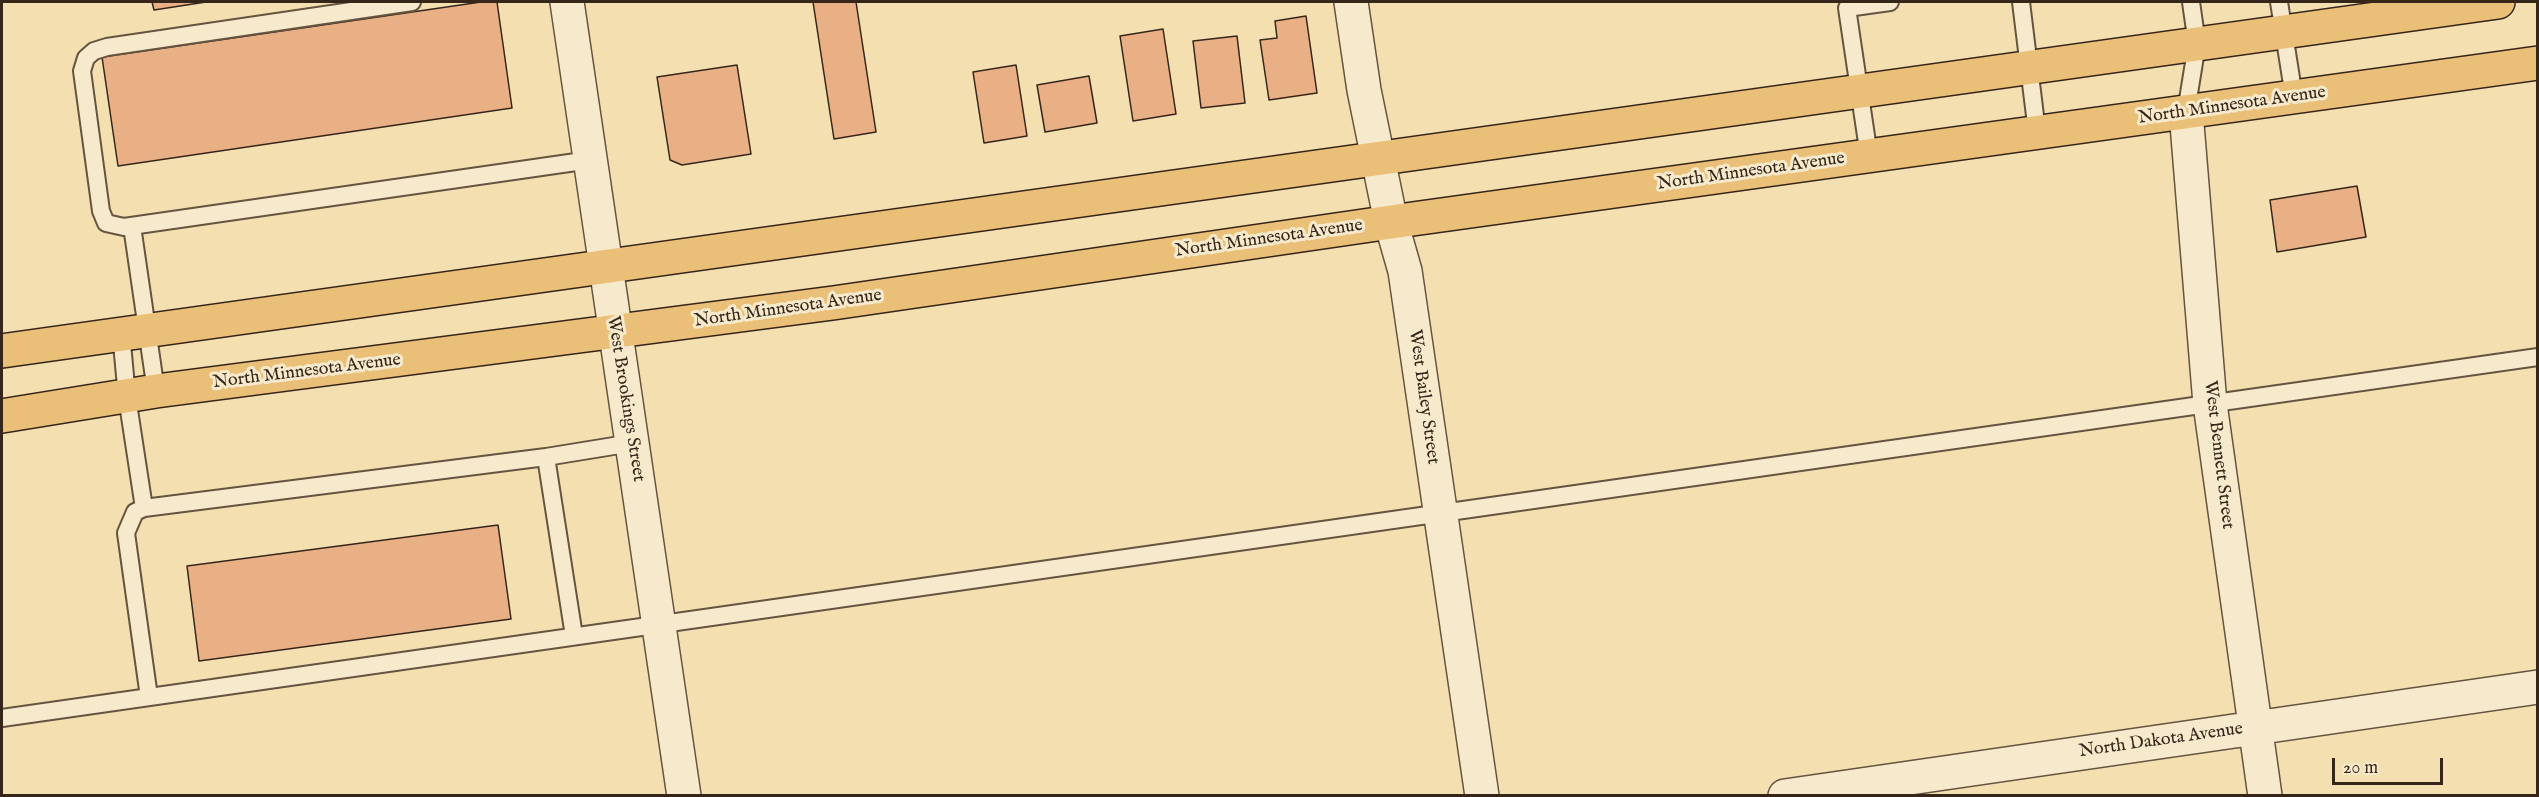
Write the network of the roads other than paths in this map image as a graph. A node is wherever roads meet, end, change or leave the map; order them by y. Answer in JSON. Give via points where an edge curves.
{"nodes":[{"id":1,"x":412,"y":2,"type":"edge"},
{"id":2,"x":567,"y":2,"type":"edge"},
{"id":3,"x":1351,"y":2,"type":"edge"},
{"id":4,"x":1890,"y":2,"type":"edge"},
{"id":5,"x":2021,"y":2,"type":"edge"},
{"id":6,"x":2191,"y":2,"type":"edge"},
{"id":7,"x":2498,"y":2,"type":"edge"},
{"id":8,"x":2282,"y":16,"type":"edge"},
{"id":9,"x":2197,"y":44,"type":"junction"},
{"id":10,"x":2538,"y":63,"type":"edge"},
{"id":11,"x":2029,"y":67,"type":"junction"},
{"id":12,"x":1860,"y":91,"type":"junction"},
{"id":13,"x":2294,"y":97,"type":"junction"},
{"id":14,"x":2186,"y":112,"type":"junction"},
{"id":15,"x":2037,"y":132,"type":"junction"},
{"id":16,"x":1869,"y":156,"type":"junction"},
{"id":17,"x":1378,"y":159,"type":"junction"},
{"id":18,"x":590,"y":160,"type":"junction"},
{"id":19,"x":1391,"y":222,"type":"junction"},
{"id":20,"x":132,"y":226,"type":"junction"},
{"id":21,"x":605,"y":265,"type":"junction"},
{"id":22,"x":134,"y":332,"type":"junction"},
{"id":23,"x":614,"y":333,"type":"junction"},
{"id":24,"x":2,"y":351,"type":"edge"},
{"id":25,"x":2538,"y":357,"type":"edge"},
{"id":26,"x":142,"y":394,"type":"junction"},
{"id":27,"x":2210,"y":404,"type":"junction"},
{"id":28,"x":2,"y":416,"type":"edge"},
{"id":29,"x":632,"y":443,"type":"junction"},
{"id":30,"x":546,"y":457,"type":"junction"},
{"id":31,"x":144,"y":508,"type":"junction"},
{"id":32,"x":1440,"y":515,"type":"junction"},
{"id":33,"x":658,"y":625,"type":"junction"},
{"id":34,"x":574,"y":636,"type":"junction"},
{"id":35,"x":2538,"y":687,"type":"edge"},
{"id":36,"x":148,"y":697,"type":"junction"},
{"id":37,"x":2,"y":718,"type":"edge"},
{"id":38,"x":2255,"y":728,"type":"junction"},
{"id":39,"x":684,"y":795,"type":"edge"},
{"id":40,"x":1482,"y":795,"type":"edge"},
{"id":41,"x":1785,"y":795,"type":"edge"},
{"id":42,"x":2265,"y":795,"type":"edge"}],
"edges":[{"from":1,"to":20,"type":"lane","via":[[94,51],[86,58],[82,71],[101,211],[106,223],[112,226]]},
{"from":2,"to":18,"type":"street","name":"West Brookings Street"},
{"from":3,"to":17,"type":"street","name":"West Bailey Street"},
{"from":4,"to":12,"type":"lane","via":[[1846,8]]},
{"from":5,"to":11,"type":"lane"},
{"from":6,"to":9,"type":"lane"},
{"from":7,"to":8,"type":"main road"},
{"from":8,"to":9,"type":"main road"},
{"from":8,"to":13,"type":"lane"},
{"from":9,"to":11,"type":"main road"},
{"from":9,"to":14,"type":"lane"},
{"from":10,"to":13,"type":"main road","name":"North Minnesota Avenue"},
{"from":11,"to":12,"type":"main road"},
{"from":11,"to":15,"type":"lane"},
{"from":12,"to":16,"type":"lane"},
{"from":12,"to":17,"type":"main road"},
{"from":13,"to":14,"type":"main road","name":"North Minnesota Avenue"},
{"from":14,"to":15,"type":"main road","name":"North Minnesota Avenue"},
{"from":14,"to":27,"type":"street","name":"West Bennett Street"},
{"from":15,"to":16,"type":"main road","name":"North Minnesota Avenue"},
{"from":16,"to":19,"type":"main road","name":"North Minnesota Avenue"},
{"from":17,"to":19,"type":"street","name":"West Bailey Street"},
{"from":17,"to":21,"type":"main road"},
{"from":18,"to":20,"type":"lane"},
{"from":18,"to":21,"type":"street","name":"West Brookings Street"},
{"from":19,"to":23,"type":"main road","name":"North Minnesota Avenue"},
{"from":19,"to":32,"type":"street","name":"West Bailey Street","via":[[1405,271]]},
{"from":20,"to":22,"type":"lane"},
{"from":21,"to":22,"type":"main road"},
{"from":21,"to":23,"type":"street","name":"West Brookings Street"},
{"from":22,"to":24,"type":"main road"},
{"from":22,"to":26,"type":"lane"},
{"from":22,"to":26,"type":"lane"},
{"from":23,"to":26,"type":"main road","name":"North Minnesota Avenue"},
{"from":23,"to":29,"type":"street","name":"West Brookings Street"},
{"from":25,"to":27,"type":"lane"},
{"from":26,"to":28,"type":"main road","name":"North Minnesota Avenue"},
{"from":26,"to":31,"type":"lane"},
{"from":27,"to":32,"type":"lane"},
{"from":27,"to":38,"type":"street","name":"West Bennett Street"},
{"from":29,"to":30,"type":"lane"},
{"from":29,"to":33,"type":"street","name":"West Brookings Street"},
{"from":30,"to":31,"type":"lane"},
{"from":30,"to":34,"type":"lane"},
{"from":31,"to":36,"type":"lane","via":[[135,512],[126,533]]},
{"from":32,"to":33,"type":"lane"},
{"from":32,"to":40,"type":"street","name":"West Bailey Street"},
{"from":33,"to":34,"type":"lane"},
{"from":33,"to":39,"type":"street","name":"West Brookings Street"},
{"from":34,"to":36,"type":"lane"},
{"from":35,"to":38,"type":"street","name":"North Dakota Avenue"},
{"from":36,"to":37,"type":"lane"},
{"from":38,"to":41,"type":"street","name":"North Dakota Avenue"},
{"from":38,"to":42,"type":"street","name":"West Bennett Street"}]}
